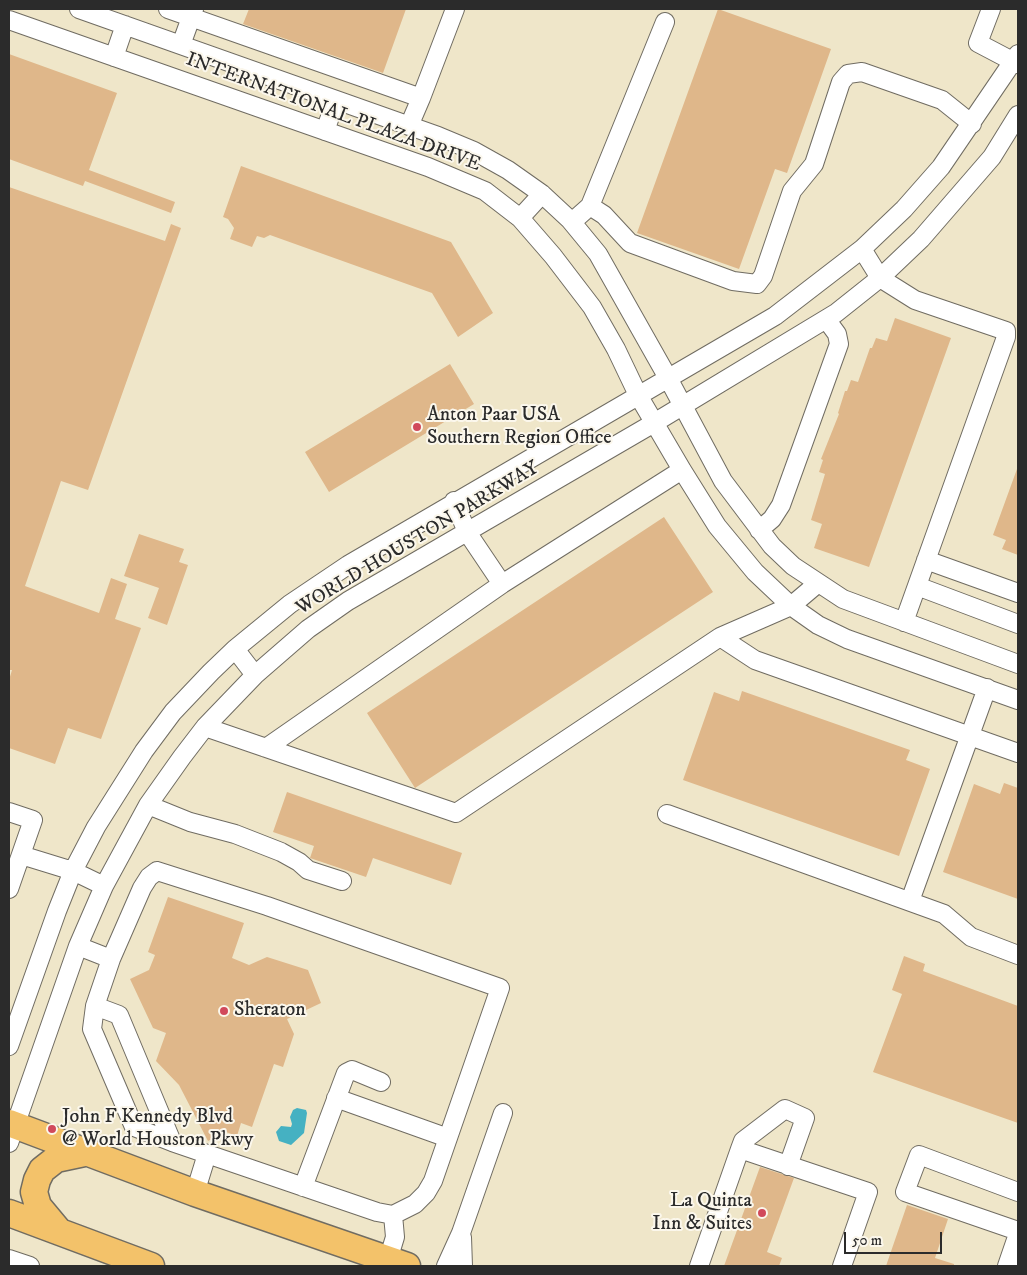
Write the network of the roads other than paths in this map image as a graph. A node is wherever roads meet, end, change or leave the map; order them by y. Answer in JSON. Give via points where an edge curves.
{"nodes":[{"id":1,"x":79,"y":9,"type":"edge"},
{"id":2,"x":168,"y":9,"type":"edge"},
{"id":3,"x":455,"y":9,"type":"edge"},
{"id":4,"x":991,"y":9,"type":"edge"},
{"id":5,"x":192,"y":13,"type":"edge"},
{"id":6,"x":9,"y":20,"type":"edge"},
{"id":7,"x":665,"y":22,"type":"dead end"},
{"id":8,"x":125,"y":25,"type":"junction"},
{"id":9,"x":181,"y":45,"type":"junction"},
{"id":10,"x":114,"y":57,"type":"junction"},
{"id":11,"x":1017,"y":60,"type":"edge"},
{"id":12,"x":421,"y":98,"type":"junction"},
{"id":13,"x":336,"y":100,"type":"junction"},
{"id":14,"x":1018,"y":115,"type":"edge"},
{"id":15,"x":972,"y":124,"type":"junction"},
{"id":16,"x":410,"y":126,"type":"junction"},
{"id":17,"x":326,"y":132,"type":"junction"},
{"id":18,"x":542,"y":194,"type":"junction"},
{"id":19,"x":590,"y":206,"type":"junction"},
{"id":20,"x":520,"y":218,"type":"junction"},
{"id":21,"x":572,"y":222,"type":"junction"},
{"id":22,"x":862,"y":250,"type":"junction"},
{"id":23,"x":880,"y":278,"type":"junction"},
{"id":24,"x":826,"y":319,"type":"junction"},
{"id":25,"x":668,"y":378,"type":"junction"},
{"id":26,"x":638,"y":395,"type":"junction"},
{"id":27,"x":682,"y":406,"type":"junction"},
{"id":28,"x":654,"y":423,"type":"junction"},
{"id":29,"x":682,"y":470,"type":"junction"},
{"id":30,"x":454,"y":501,"type":"junction"},
{"id":31,"x":759,"y":530,"type":"junction"},
{"id":32,"x":466,"y":532,"type":"junction"},
{"id":33,"x":926,"y":560,"type":"junction"},
{"id":34,"x":502,"y":584,"type":"junction"},
{"id":35,"x":817,"y":584,"type":"junction"},
{"id":36,"x":917,"y":586,"type":"junction"},
{"id":37,"x":1018,"y":593,"type":"edge"},
{"id":38,"x":791,"y":606,"type":"junction"},
{"id":39,"x":904,"y":622,"type":"junction"},
{"id":40,"x":1018,"y":624,"type":"edge"},
{"id":41,"x":720,"y":637,"type":"junction"},
{"id":42,"x":234,"y":649,"type":"junction"},
{"id":43,"x":1018,"y":664,"type":"edge"},
{"id":44,"x":255,"y":675,"type":"junction"},
{"id":45,"x":986,"y":688,"type":"junction"},
{"id":46,"x":1018,"y":700,"type":"edge"},
{"id":47,"x":205,"y":727,"type":"junction"},
{"id":48,"x":970,"y":735,"type":"junction"},
{"id":49,"x":266,"y":748,"type":"junction"},
{"id":50,"x":1018,"y":753,"type":"edge"},
{"id":51,"x":148,"y":806,"type":"junction"},
{"id":52,"x":9,"y":812,"type":"edge"},
{"id":53,"x":668,"y":814,"type":"dead end"},
{"id":54,"x":21,"y":855,"type":"junction"},
{"id":55,"x":73,"y":871,"type":"junction"},
{"id":56,"x":342,"y":881,"type":"dead end"},
{"id":57,"x":104,"y":886,"type":"junction"},
{"id":58,"x":9,"y":889,"type":"edge"},
{"id":59,"x":910,"y":902,"type":"junction"},
{"id":60,"x":78,"y":946,"type":"junction"},
{"id":61,"x":1018,"y":955,"type":"edge"},
{"id":62,"x":111,"y":959,"type":"junction"},
{"id":63,"x":95,"y":1006,"type":"junction"},
{"id":64,"x":9,"y":1046,"type":"edge"},
{"id":65,"x":381,"y":1082,"type":"dead end"},
{"id":66,"x":336,"y":1098,"type":"junction"},
{"id":67,"x":503,"y":1113,"type":"dead end"},
{"id":68,"x":11,"y":1131,"type":"edge"},
{"id":69,"x":448,"y":1138,"type":"junction"},
{"id":70,"x":172,"y":1142,"type":"junction"},
{"id":71,"x":740,"y":1149,"type":"junction"},
{"id":72,"x":90,"y":1152,"type":"junction"},
{"id":73,"x":207,"y":1154,"type":"junction"},
{"id":74,"x":788,"y":1166,"type":"junction"},
{"id":75,"x":303,"y":1187,"type":"junction"},
{"id":76,"x":1018,"y":1192,"type":"edge"},
{"id":77,"x":195,"y":1193,"type":"junction"},
{"id":78,"x":9,"y":1213,"type":"edge"},
{"id":79,"x":393,"y":1215,"type":"junction"},
{"id":80,"x":58,"y":1230,"type":"junction"},
{"id":81,"x":461,"y":1233,"type":"junction"},
{"id":82,"x":1018,"y":1233,"type":"edge"},
{"id":83,"x":9,"y":1259,"type":"edge"},
{"id":84,"x":398,"y":1263,"type":"edge"},
{"id":85,"x":30,"y":1266,"type":"edge"},
{"id":86,"x":152,"y":1266,"type":"edge"},
{"id":87,"x":446,"y":1266,"type":"edge"},
{"id":88,"x":463,"y":1266,"type":"edge"},
{"id":89,"x":699,"y":1266,"type":"edge"},
{"id":90,"x":842,"y":1266,"type":"edge"},
{"id":91,"x":1007,"y":1266,"type":"edge"}],
"edges":[{"from":1,"to":8,"type":"street","name":"INTERNATIONAL PLAZA DRIVE"},
{"from":2,"to":5,"type":"street"},
{"from":3,"to":12,"type":"street"},
{"from":4,"to":11,"type":"street","via":[[978,43]]},
{"from":5,"to":9,"type":"street"},
{"from":5,"to":12,"type":"street"},
{"from":6,"to":10,"type":"street","name":"INTERNATIONAL PLAZA DRIVE"},
{"from":7,"to":19,"type":"street"},
{"from":8,"to":9,"type":"street","name":"INTERNATIONAL PLAZA DRIVE"},
{"from":8,"to":10,"type":"street"},
{"from":9,"to":13,"type":"street","name":"INTERNATIONAL PLAZA DRIVE"},
{"from":10,"to":17,"type":"street","name":"INTERNATIONAL PLAZA DRIVE"},
{"from":11,"to":15,"type":"street","name":"WORLD HOUSTON PARKWAY"},
{"from":12,"to":16,"type":"street"},
{"from":13,"to":16,"type":"street","name":"INTERNATIONAL PLAZA DRIVE"},
{"from":13,"to":17,"type":"street"},
{"from":14,"to":23,"type":"street","name":"WORLD HOUSTON PARKWAY","via":[[992,157],[953,204]]},
{"from":15,"to":19,"type":"street","via":[[942,100],[862,72],[848,74],[841,82],[814,164],[792,192],[763,276],[756,284],[733,281],[630,243],[604,215]]},
{"from":15,"to":22,"type":"street","name":"WORLD HOUSTON PARKWAY","via":[[941,167]]},
{"from":16,"to":18,"type":"street","name":"INTERNATIONAL PLAZA DRIVE","via":[[474,150]]},
{"from":17,"to":20,"type":"street","name":"INTERNATIONAL PLAZA DRIVE","via":[[428,167],[486,192]]},
{"from":18,"to":20,"type":"street"},
{"from":18,"to":21,"type":"street","name":"INTERNATIONAL PLAZA DRIVE"},
{"from":19,"to":21,"type":"street"},
{"from":20,"to":26,"type":"street","name":"INTERNATIONAL PLAZA DRIVE","via":[[592,307]]},
{"from":21,"to":25,"type":"street","name":"INTERNATIONAL PLAZA DRIVE","via":[[598,254]]},
{"from":22,"to":23,"type":"street"},
{"from":22,"to":25,"type":"street","name":"WORLD HOUSTON PARKWAY","via":[[775,316]]},
{"from":23,"to":24,"type":"street","name":"WORLD HOUSTON PARKWAY"},
{"from":23,"to":33,"type":"street","via":[[915,300],[1006,330]]},
{"from":24,"to":27,"type":"street","name":"WORLD HOUSTON PARKWAY"},
{"from":24,"to":31,"type":"street","via":[[837,334],[839,344],[781,505]]},
{"from":25,"to":26,"type":"street","name":"WORLD HOUSTON PARKWAY"},
{"from":25,"to":27,"type":"street","name":"INTERNATIONAL PLAZA DRIVE"},
{"from":26,"to":28,"type":"street","name":"INTERNATIONAL PLAZA DRIVE"},
{"from":26,"to":30,"type":"street","name":"WORLD HOUSTON PARKWAY"},
{"from":27,"to":28,"type":"street","name":"WORLD HOUSTON PARKWAY"},
{"from":27,"to":31,"type":"street","name":"INTERNATIONAL PLAZA DRIVE","via":[[723,481]]},
{"from":28,"to":29,"type":"street","name":"INTERNATIONAL PLAZA DRIVE"},
{"from":28,"to":32,"type":"street","name":"WORLD HOUSTON PARKWAY"},
{"from":29,"to":34,"type":"street"},
{"from":29,"to":38,"type":"street","name":"INTERNATIONAL PLAZA DRIVE","via":[[723,534],[755,572]]},
{"from":30,"to":32,"type":"street"},
{"from":30,"to":42,"type":"street","name":"WORLD HOUSTON PARKWAY","via":[[348,564]]},
{"from":31,"to":35,"type":"street","name":"INTERNATIONAL PLAZA DRIVE","via":[[793,566]]},
{"from":32,"to":34,"type":"street"},
{"from":32,"to":44,"type":"street","name":"WORLD HOUSTON PARKWAY","via":[[348,601],[308,629]]},
{"from":33,"to":36,"type":"street"},
{"from":33,"to":37,"type":"street"},
{"from":34,"to":49,"type":"street"},
{"from":35,"to":38,"type":"street"},
{"from":35,"to":39,"type":"street","name":"INTERNATIONAL PLAZA DRIVE","via":[[843,599]]},
{"from":36,"to":39,"type":"street"},
{"from":36,"to":40,"type":"street"},
{"from":38,"to":41,"type":"street"},
{"from":38,"to":45,"type":"street","name":"INTERNATIONAL PLAZA DRIVE","via":[[847,638]]},
{"from":39,"to":43,"type":"street","name":"INTERNATIONAL PLAZA DRIVE"},
{"from":41,"to":48,"type":"street","via":[[754,660]]},
{"from":41,"to":49,"type":"street","via":[[456,813]]},
{"from":42,"to":44,"type":"street"},
{"from":42,"to":55,"type":"street","name":"WORLD HOUSTON PARKWAY","via":[[173,712],[144,751],[112,800]]},
{"from":44,"to":47,"type":"street","name":"WORLD HOUSTON PARKWAY"},
{"from":45,"to":46,"type":"street","name":"INTERNATIONAL PLAZA DRIVE"},
{"from":45,"to":48,"type":"street"},
{"from":47,"to":49,"type":"street"},
{"from":47,"to":51,"type":"street","name":"WORLD HOUSTON PARKWAY"},
{"from":48,"to":50,"type":"street"},
{"from":48,"to":59,"type":"street"},
{"from":51,"to":56,"type":"street","via":[[235,834],[281,852],[308,870]]},
{"from":51,"to":57,"type":"street","name":"WORLD HOUSTON PARKWAY"},
{"from":52,"to":54,"type":"street","via":[[33,820]]},
{"from":53,"to":59,"type":"street"},
{"from":54,"to":55,"type":"street"},
{"from":54,"to":58,"type":"street"},
{"from":55,"to":57,"type":"street"},
{"from":55,"to":64,"type":"street","name":"WORLD HOUSTON PARKWAY"},
{"from":57,"to":60,"type":"street","name":"WORLD HOUSTON PARKWAY"},
{"from":59,"to":61,"type":"street","via":[[944,914],[971,937]]},
{"from":60,"to":62,"type":"street"},
{"from":60,"to":68,"type":"street","name":"WORLD HOUSTON PARKWAY"},
{"from":62,"to":63,"type":"street"},
{"from":62,"to":69,"type":"street","via":[[142,888],[157,872],[267,906],[500,988]]},
{"from":63,"to":70,"type":"street","via":[[119,1015]]},
{"from":63,"to":70,"type":"street","via":[[92,1029],[134,1127]]},
{"from":65,"to":66,"type":"street","via":[[349,1070]]},
{"from":66,"to":69,"type":"street"},
{"from":66,"to":75,"type":"street"},
{"from":67,"to":81,"type":"street"},
{"from":68,"to":72,"type":"highway"},
{"from":69,"to":79,"type":"street","via":[[426,1193],[415,1204]]},
{"from":70,"to":73,"type":"street"},
{"from":71,"to":74,"type":"street"},
{"from":71,"to":74,"type":"street","via":[[743,1141],[785,1109],[806,1118]]},
{"from":71,"to":89,"type":"street"},
{"from":72,"to":77,"type":"highway"},
{"from":72,"to":80,"type":"highway","via":[[56,1159],[42,1170],[37,1180],[34,1192],[38,1206]]},
{"from":73,"to":75,"type":"street"},
{"from":73,"to":77,"type":"street"},
{"from":74,"to":90,"type":"street","via":[[868,1192]]},
{"from":75,"to":79,"type":"street"},
{"from":76,"to":82,"type":"street","via":[[919,1155],[905,1192]]},
{"from":77,"to":84,"type":"highway"},
{"from":78,"to":80,"type":"highway"},
{"from":79,"to":84,"type":"street"},
{"from":80,"to":86,"type":"highway"},
{"from":81,"to":87,"type":"street"},
{"from":81,"to":88,"type":"street"},
{"from":82,"to":91,"type":"street"},
{"from":83,"to":85,"type":"street"}]}
